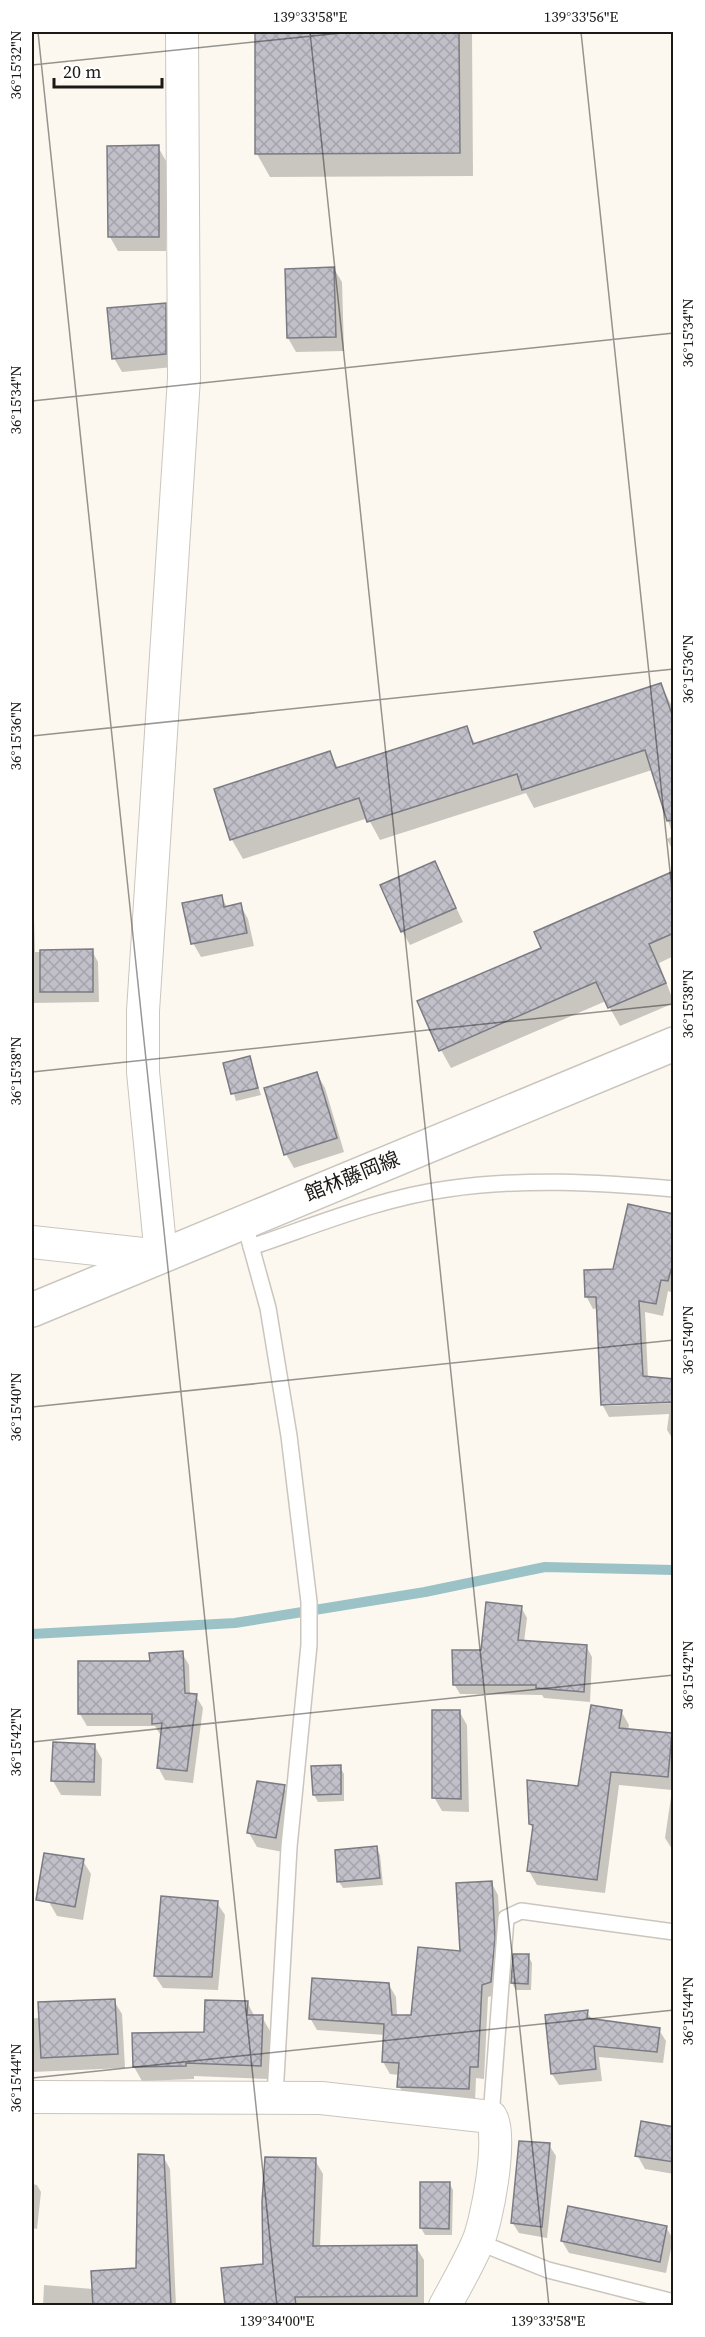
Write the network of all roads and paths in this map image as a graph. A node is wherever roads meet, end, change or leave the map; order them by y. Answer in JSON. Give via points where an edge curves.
{"nodes":[{"id":1,"x":182,"y":32,"type":"edge"},
{"id":2,"x":674,"y":1044,"type":"edge"},
{"id":3,"x":674,"y":1189,"type":"edge"},
{"id":4,"x":247,"y":1234,"type":"junction"},
{"id":5,"x":32,"y":1242,"type":"edge"},
{"id":6,"x":161,"y":1256,"type":"junction"},
{"id":7,"x":32,"y":1310,"type":"edge"},
{"id":8,"x":674,"y":1932,"type":"edge"},
{"id":9,"x":275,"y":2096,"type":"junction"},
{"id":10,"x":32,"y":2097,"type":"edge"},
{"id":11,"x":491,"y":2117,"type":"junction"},
{"id":12,"x":478,"y":2242,"type":"junction"},
{"id":13,"x":674,"y":2302,"type":"edge"},
{"id":14,"x":445,"y":2306,"type":"edge"}],
"edges":[{"from":1,"to":6,"type":"street","via":[[184,378],[143,1011],[143,1072]]},
{"from":2,"to":4,"type":"main road","name":"館林藤岡線"},
{"from":3,"to":4,"type":"lane","via":[[580,1181],[517,1181],[444,1189]]},
{"from":4,"to":6,"type":"main road","name":"館林藤岡線"},
{"from":4,"to":9,"type":"lane","via":[[270,1319],[309,1602],[309,1645],[289,1847]]},
{"from":5,"to":6,"type":"street"},
{"from":6,"to":7,"type":"main road","name":"館林藤岡線"},
{"from":8,"to":11,"type":"lane","via":[[521,1911],[506,1918]]},
{"from":9,"to":10,"type":"street"},
{"from":9,"to":11,"type":"street"},
{"from":11,"to":12,"type":"street","via":[[496,2134],[493,2175]]},
{"from":12,"to":13,"type":"lane","via":[[548,2271]]},
{"from":12,"to":14,"type":"street"}]}
